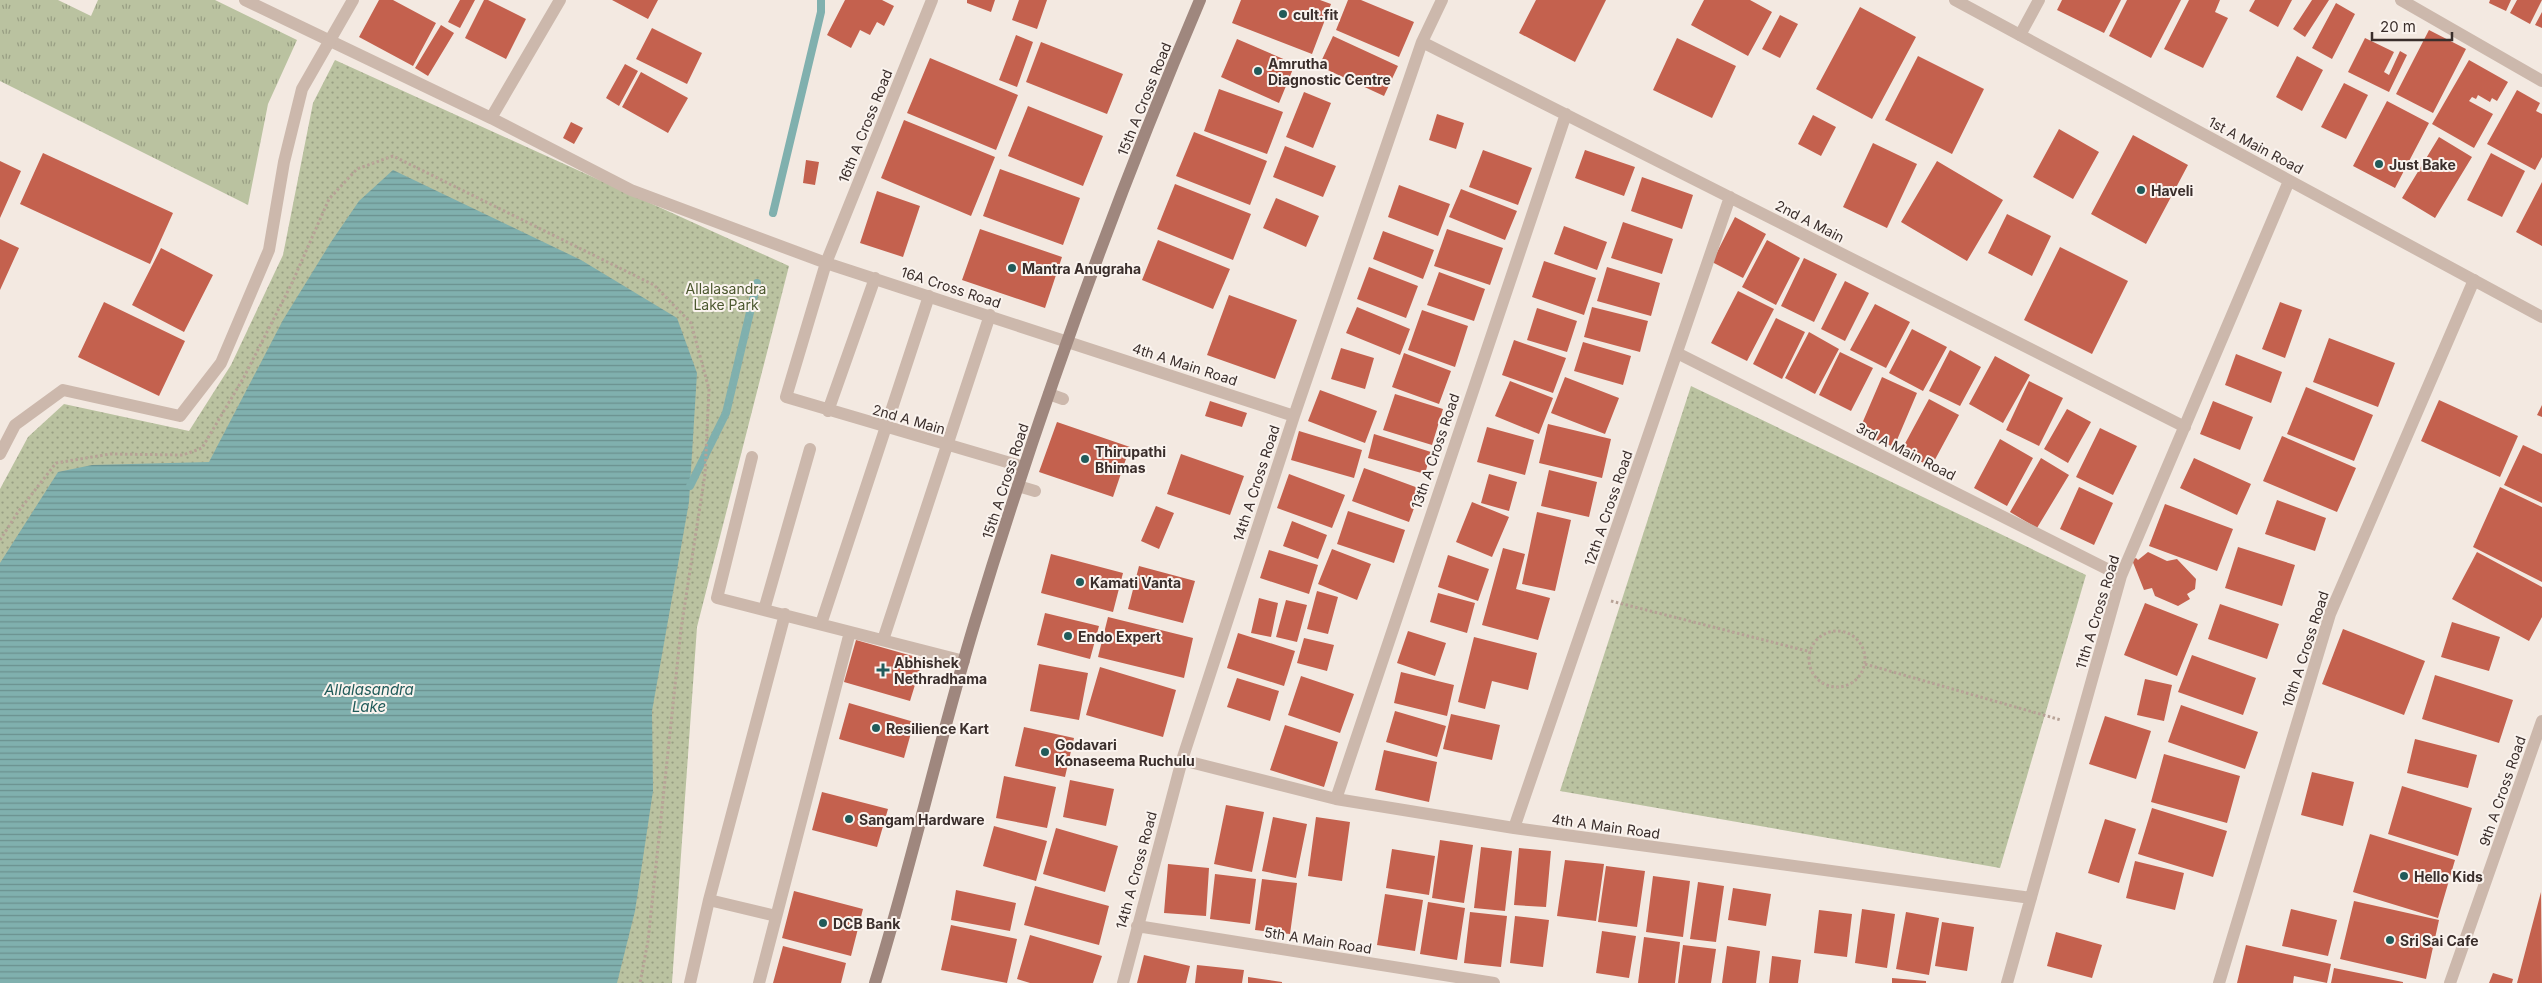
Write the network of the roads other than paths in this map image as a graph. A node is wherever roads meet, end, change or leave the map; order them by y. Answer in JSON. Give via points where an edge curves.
{"nodes":[{"id":1,"x":245,"y":0,"type":"edge"},
{"id":2,"x":353,"y":0,"type":"edge"},
{"id":3,"x":560,"y":0,"type":"edge"},
{"id":4,"x":932,"y":0,"type":"edge"},
{"id":5,"x":1200,"y":0,"type":"edge"},
{"id":6,"x":1442,"y":0,"type":"edge"},
{"id":7,"x":1955,"y":0,"type":"edge"},
{"id":8,"x":2039,"y":0,"type":"edge"},
{"id":9,"x":2401,"y":0,"type":"edge"},
{"id":10,"x":2020,"y":35,"type":"junction"},
{"id":11,"x":329,"y":39,"type":"junction"},
{"id":12,"x":1422,"y":42,"type":"junction"},
{"id":13,"x":2542,"y":81,"type":"edge"},
{"id":14,"x":1566,"y":114,"type":"junction"},
{"id":15,"x":491,"y":118,"type":"junction"},
{"id":16,"x":2290,"y":181,"type":"junction"},
{"id":17,"x":1730,"y":197,"type":"junction"},
{"id":18,"x":826,"y":263,"type":"junction"},
{"id":19,"x":874,"y":278,"type":"junction"},
{"id":20,"x":2474,"y":280,"type":"junction"},
{"id":21,"x":929,"y":296,"type":"junction"},
{"id":22,"x":990,"y":316,"type":"junction"},
{"id":23,"x":2542,"y":317,"type":"edge"},
{"id":24,"x":1068,"y":341,"type":"junction"},
{"id":25,"x":1677,"y":353,"type":"junction"},
{"id":26,"x":1049,"y":394,"type":"junction"},
{"id":27,"x":786,"y":397,"type":"joint"},
{"id":28,"x":1063,"y":399,"type":"dead end"},
{"id":29,"x":828,"y":411,"type":"junction"},
{"id":30,"x":1294,"y":416,"type":"junction"},
{"id":31,"x":886,"y":428,"type":"junction"},
{"id":32,"x":2185,"y":428,"type":"junction"},
{"id":33,"x":948,"y":445,"type":"junction"},
{"id":34,"x":810,"y":450,"type":"dead end"},
{"id":35,"x":0,"y":454,"type":"edge"},
{"id":36,"x":752,"y":457,"type":"dead end"},
{"id":37,"x":1024,"y":467,"type":"junction"},
{"id":38,"x":1018,"y":486,"type":"junction"},
{"id":39,"x":1035,"y":492,"type":"dead end"},
{"id":40,"x":2121,"y":576,"type":"junction"},
{"id":41,"x":764,"y":610,"type":"junction"},
{"id":42,"x":785,"y":614,"type":"junction"},
{"id":43,"x":821,"y":624,"type":"junction"},
{"id":44,"x":850,"y":632,"type":"junction"},
{"id":45,"x":883,"y":640,"type":"junction"},
{"id":46,"x":964,"y":661,"type":"junction"},
{"id":47,"x":2542,"y":721,"type":"edge"},
{"id":48,"x":1182,"y":760,"type":"junction"},
{"id":49,"x":1336,"y":799,"type":"junction"},
{"id":50,"x":1514,"y":828,"type":"junction"},
{"id":51,"x":2031,"y":898,"type":"junction"},
{"id":52,"x":709,"y":900,"type":"junction"},
{"id":53,"x":776,"y":916,"type":"junction"},
{"id":54,"x":1137,"y":926,"type":"junction"},
{"id":55,"x":690,"y":983,"type":"edge"},
{"id":56,"x":759,"y":983,"type":"edge"},
{"id":57,"x":876,"y":983,"type":"edge"},
{"id":58,"x":1123,"y":983,"type":"edge"},
{"id":59,"x":1494,"y":983,"type":"edge"},
{"id":60,"x":2007,"y":983,"type":"edge"},
{"id":61,"x":2219,"y":983,"type":"edge"},
{"id":62,"x":2450,"y":983,"type":"edge"}],
"edges":[{"from":1,"to":11,"type":"street","name":"16A Cross Road"},
{"from":2,"to":11,"type":"street"},
{"from":3,"to":15,"type":"street"},
{"from":4,"to":18,"type":"street","name":"16th A Cross Road"},
{"from":5,"to":24,"type":"main road","name":"15th A Cross Road","via":[[1126,184]]},
{"from":6,"to":12,"type":"street","name":"14th A Cross Road"},
{"from":7,"to":10,"type":"street","name":"1st A Main Road"},
{"from":8,"to":10,"type":"street"},
{"from":9,"to":13,"type":"street"},
{"from":10,"to":16,"type":"street","name":"1st A Main Road"},
{"from":11,"to":15,"type":"street","name":"16A Cross Road"},
{"from":11,"to":35,"type":"street","via":[[302,88],[284,162],[269,250],[221,363],[186,409],[180,416],[63,390],[15,425]]},
{"from":12,"to":14,"type":"street","name":"2nd A Main"},
{"from":12,"to":30,"type":"street","name":"14th A Cross Road"},
{"from":14,"to":17,"type":"street","name":"2nd A Main"},
{"from":14,"to":49,"type":"street","name":"13th A Cross Road"},
{"from":15,"to":18,"type":"street","name":"16A Cross Road","via":[[631,190]]},
{"from":16,"to":20,"type":"street","name":"1st A Main Road"},
{"from":16,"to":32,"type":"street","name":"11th A Cross Road"},
{"from":17,"to":25,"type":"street","name":"12th A Cross Road"},
{"from":17,"to":32,"type":"street","name":"2nd A Main"},
{"from":18,"to":19,"type":"street","name":"16A Cross Road"},
{"from":18,"to":27,"type":"street","name":"16th A Cross Road"},
{"from":19,"to":21,"type":"street","name":"16A Cross Road"},
{"from":19,"to":29,"type":"street"},
{"from":20,"to":23,"type":"street","name":"1st A Main Road"},
{"from":20,"to":61,"type":"street","name":"10th A Cross Road","via":[[2330,614]]},
{"from":21,"to":22,"type":"street","name":"16A Cross Road"},
{"from":21,"to":31,"type":"street"},
{"from":22,"to":24,"type":"street","name":"16A Cross Road"},
{"from":22,"to":33,"type":"street"},
{"from":24,"to":26,"type":"main road","name":"15th A Cross Road"},
{"from":24,"to":30,"type":"street","name":"4th A Main Road"},
{"from":25,"to":40,"type":"street","name":"3rd A Main Road"},
{"from":25,"to":50,"type":"street","name":"12th A Cross Road"},
{"from":26,"to":28,"type":"street"},
{"from":26,"to":37,"type":"main road","name":"15th A Cross Road"},
{"from":27,"to":29,"type":"street","name":"2nd A Main"},
{"from":29,"to":31,"type":"street","name":"2nd A Main"},
{"from":30,"to":48,"type":"street","name":"14th A Cross Road"},
{"from":31,"to":33,"type":"street","name":"2nd A Main"},
{"from":31,"to":43,"type":"street"},
{"from":32,"to":40,"type":"street","name":"11th A Cross Road"},
{"from":33,"to":37,"type":"street","name":"2nd A Main"},
{"from":33,"to":45,"type":"street"},
{"from":34,"to":41,"type":"street"},
{"from":36,"to":41,"type":"street","via":[[717,598]]},
{"from":37,"to":38,"type":"main road","name":"15th A Cross Road"},
{"from":38,"to":39,"type":"street"},
{"from":38,"to":46,"type":"main road","name":"15th A Cross Road"},
{"from":40,"to":51,"type":"street","name":"11th A Cross Road"},
{"from":41,"to":42,"type":"street"},
{"from":42,"to":43,"type":"street"},
{"from":42,"to":52,"type":"street"},
{"from":43,"to":44,"type":"street"},
{"from":44,"to":45,"type":"street"},
{"from":44,"to":53,"type":"street"},
{"from":45,"to":46,"type":"street"},
{"from":46,"to":57,"type":"main road","name":"15th A Cross Road"},
{"from":47,"to":62,"type":"street","name":"9th A Cross Road"},
{"from":48,"to":49,"type":"street","name":"4th A Main Road"},
{"from":48,"to":54,"type":"street","name":"14th A Cross Road"},
{"from":49,"to":50,"type":"street","name":"4th A Main Road"},
{"from":50,"to":51,"type":"street","name":"4th A Main Road"},
{"from":51,"to":60,"type":"street","name":"11th A Cross Road"},
{"from":52,"to":53,"type":"street"},
{"from":52,"to":55,"type":"street"},
{"from":53,"to":56,"type":"street"},
{"from":54,"to":58,"type":"street","name":"14th A Cross Road"},
{"from":54,"to":59,"type":"street","name":"5th A Main Road"}]}
